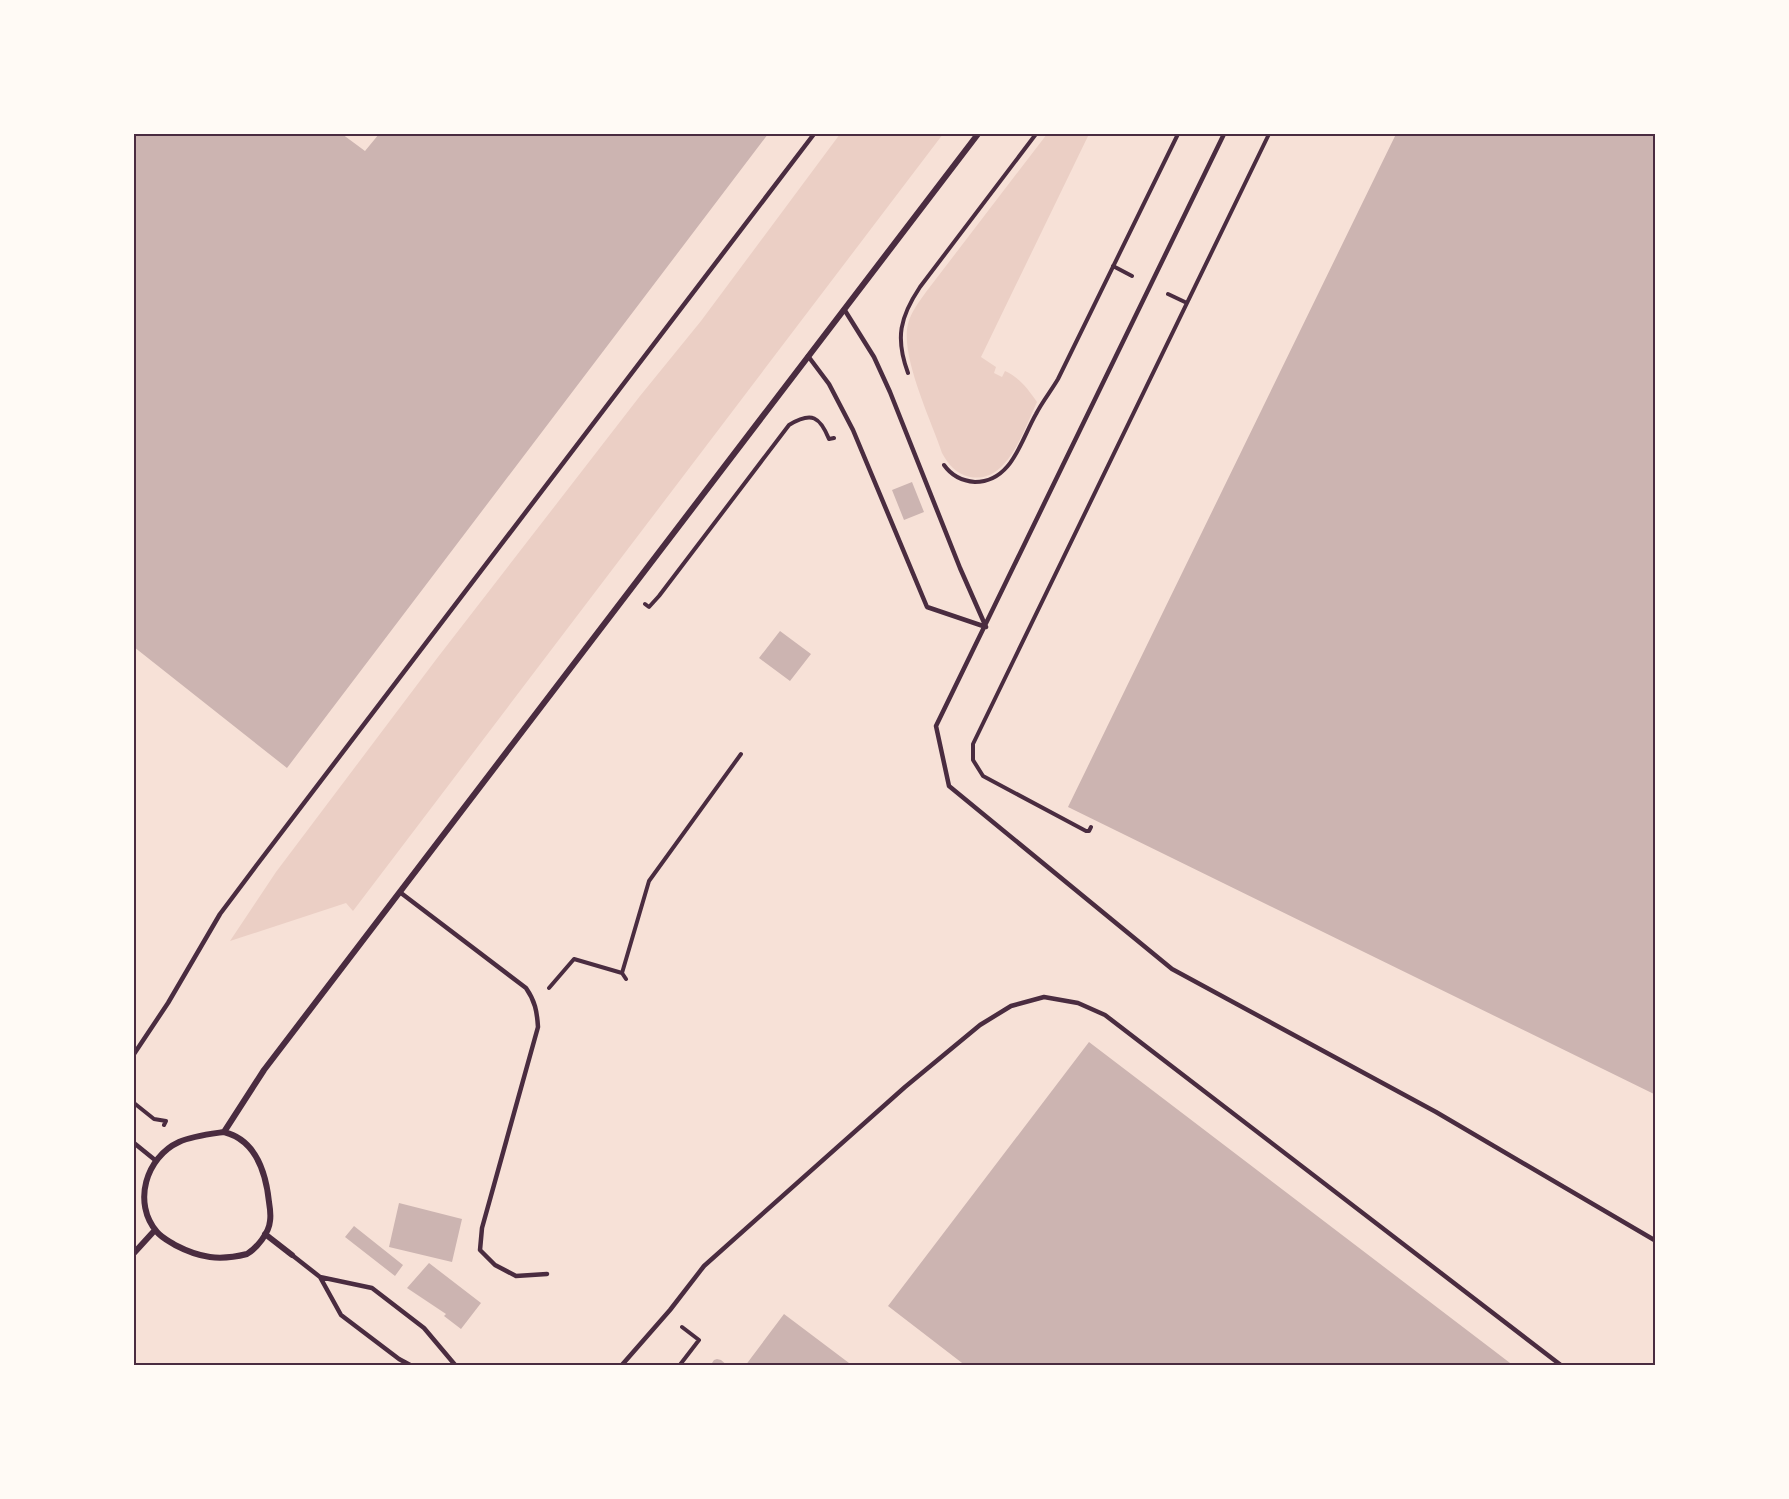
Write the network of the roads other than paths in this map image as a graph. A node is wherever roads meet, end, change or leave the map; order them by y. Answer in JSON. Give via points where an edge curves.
{"nodes":[{"id":1,"x":814,"y":134,"type":"edge"},
{"id":2,"x":978,"y":134,"type":"edge"},
{"id":3,"x":1224,"y":134,"type":"edge"},
{"id":4,"x":844,"y":309,"type":"junction"},
{"id":5,"x":808,"y":356,"type":"junction"},
{"id":6,"x":986,"y":627,"type":"junction"},
{"id":7,"x":401,"y":893,"type":"junction"},
{"id":8,"x":134,"y":1054,"type":"edge"},
{"id":9,"x":224,"y":1132,"type":"junction"},
{"id":10,"x":134,"y":1143,"type":"edge"},
{"id":11,"x":155,"y":1160,"type":"junction"},
{"id":12,"x":155,"y":1230,"type":"junction"},
{"id":13,"x":264,"y":1234,"type":"junction"},
{"id":14,"x":1656,"y":1241,"type":"edge"},
{"id":15,"x":134,"y":1253,"type":"edge"},
{"id":16,"x":292,"y":1255,"type":"joint"},
{"id":17,"x":546,"y":1274,"type":"dead end"},
{"id":18,"x":320,"y":1277,"type":"junction"},
{"id":19,"x":412,"y":1365,"type":"edge"},
{"id":20,"x":456,"y":1365,"type":"edge"},
{"id":21,"x":621,"y":1365,"type":"edge"},
{"id":22,"x":1562,"y":1365,"type":"edge"}],
"edges":[{"from":1,"to":8,"type":"lane","via":[[250,874],[211,928]]},
{"from":2,"to":4,"type":"street"},
{"from":3,"to":6,"type":"lane"},
{"from":4,"to":5,"type":"street"},
{"from":4,"to":6,"type":"lane","via":[[890,392]]},
{"from":5,"to":6,"type":"lane","via":[[829,384],[853,430],[927,607]]},
{"from":5,"to":7,"type":"street"},
{"from":6,"to":14,"type":"lane","via":[[936,726],[949,786],[1172,969],[1436,1112]]},
{"from":7,"to":9,"type":"street","via":[[257,1080]]},
{"from":7,"to":17,"type":"lane","via":[[526,988],[534,999],[538,1027],[480,1250],[516,1276]]},
{"from":9,"to":11,"type":"street","via":[[180,1141]]},
{"from":9,"to":13,"type":"street","via":[[254,1151],[267,1182],[270,1222]]},
{"from":10,"to":11,"type":"lane"},
{"from":11,"to":12,"type":"street","via":[[147,1176],[145,1196]]},
{"from":12,"to":13,"type":"street","via":[[185,1250],[212,1258],[247,1254]]},
{"from":12,"to":15,"type":"street"},
{"from":13,"to":16,"type":"street"},
{"from":16,"to":18,"type":"lane"},
{"from":18,"to":19,"type":"lane","via":[[341,1315]]},
{"from":18,"to":20,"type":"lane","via":[[372,1288],[424,1328]]},
{"from":21,"to":22,"type":"lane","via":[[704,1266],[905,1087],[1001,1011],[1040,998],[1078,1003],[1105,1015]]}]}
